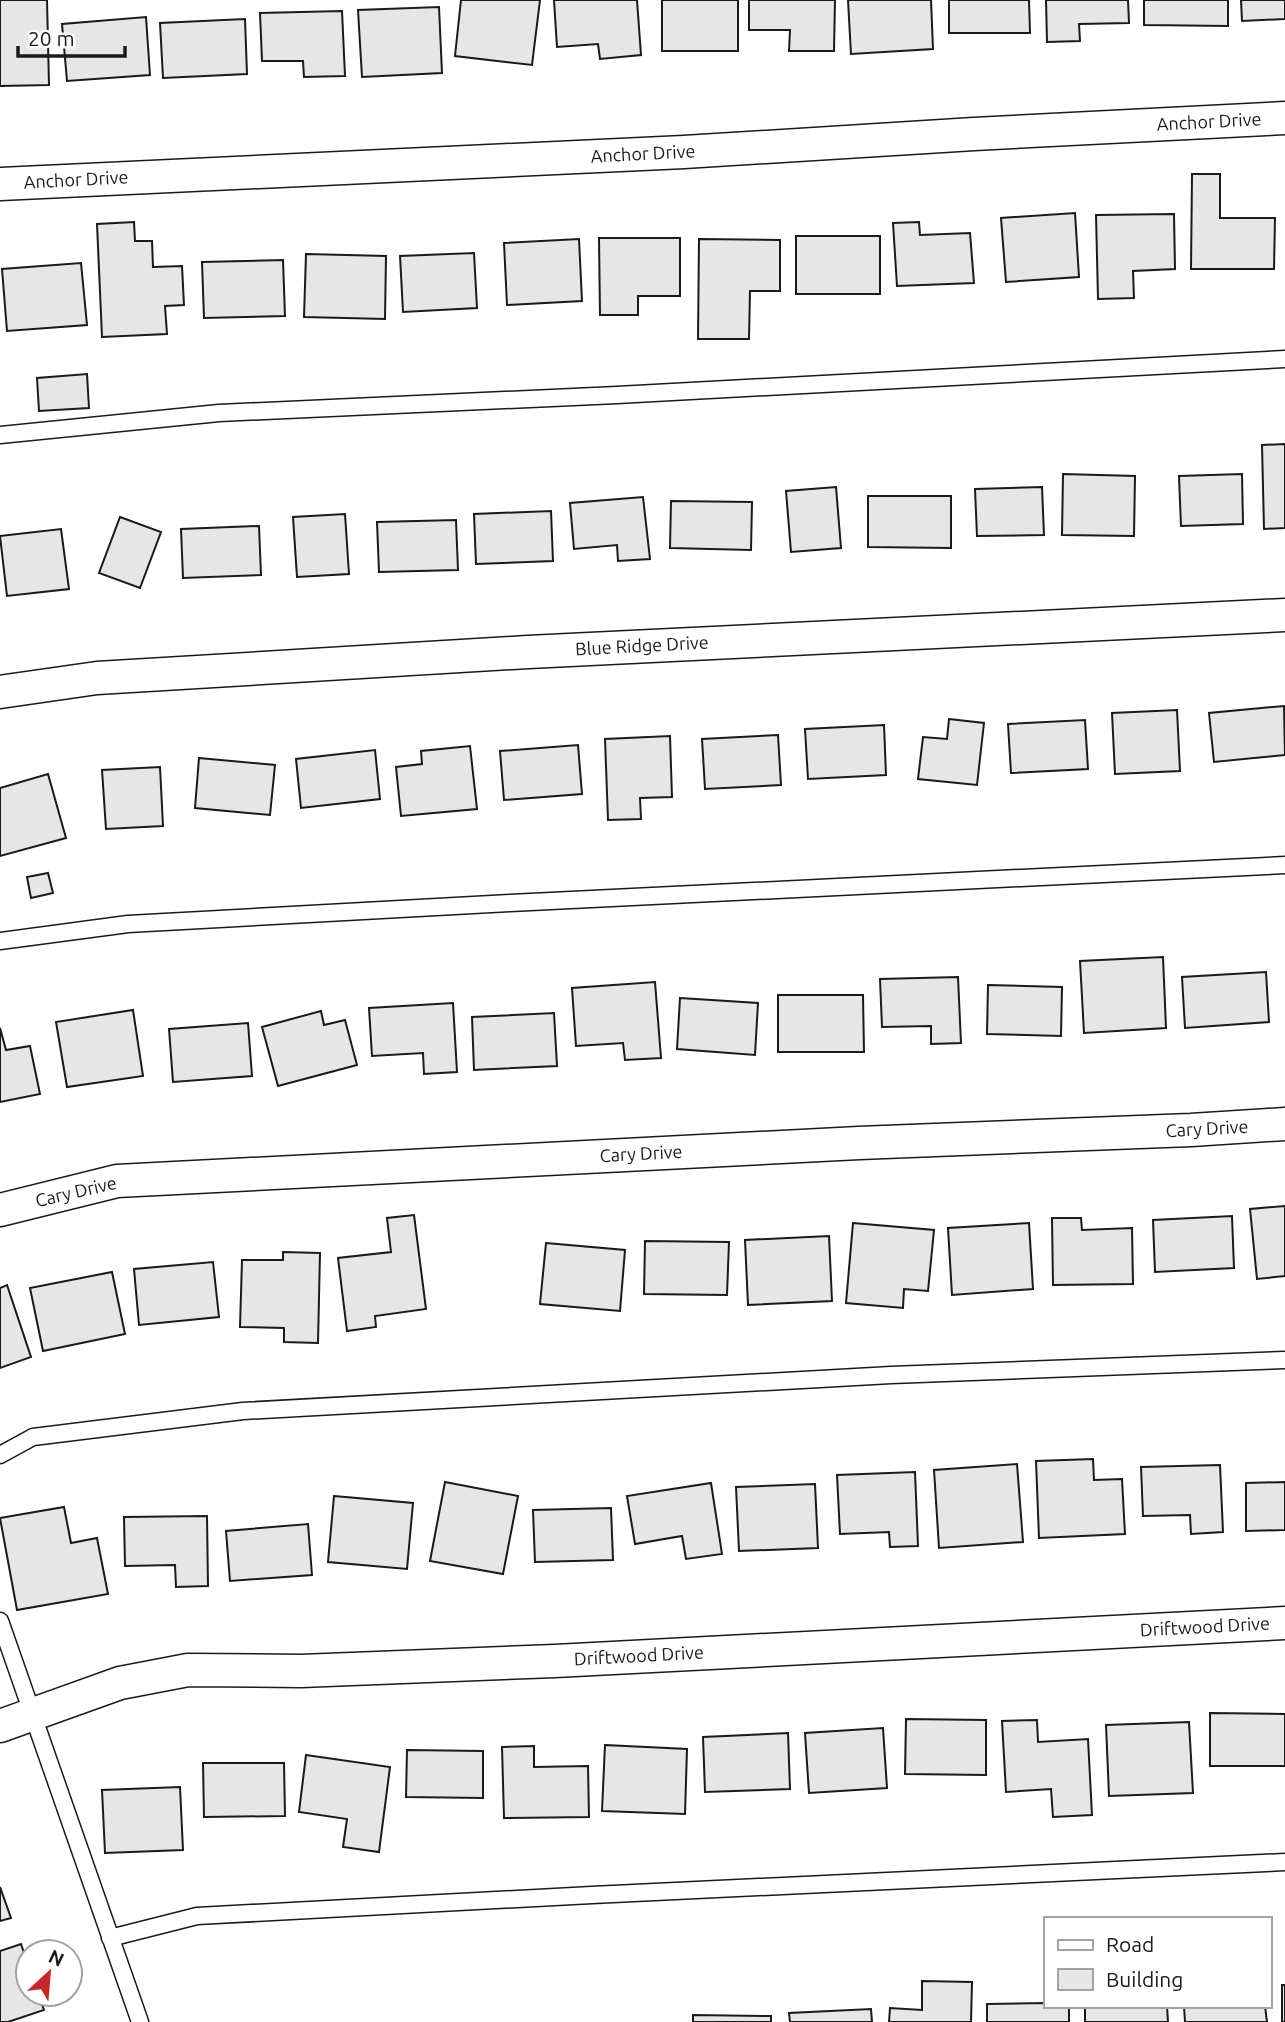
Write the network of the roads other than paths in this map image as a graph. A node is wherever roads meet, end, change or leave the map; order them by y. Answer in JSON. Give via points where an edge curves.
{"nodes":[{"id":1,"x":1285,"y":118,"type":"edge"},
{"id":2,"x":0,"y":184,"type":"edge"},
{"id":3,"x":1285,"y":359,"type":"edge"},
{"id":4,"x":0,"y":435,"type":"edge"},
{"id":5,"x":1285,"y":615,"type":"edge"},
{"id":6,"x":0,"y":692,"type":"edge"},
{"id":7,"x":1285,"y":865,"type":"edge"},
{"id":8,"x":0,"y":941,"type":"edge"},
{"id":9,"x":1285,"y":1124,"type":"edge"},
{"id":10,"x":0,"y":1210,"type":"edge"},
{"id":11,"x":1285,"y":1360,"type":"edge"},
{"id":12,"x":0,"y":1455,"type":"edge"},
{"id":13,"x":0,"y":1621,"type":"edge"},
{"id":14,"x":1285,"y":1623,"type":"edge"},
{"id":15,"x":31,"y":1715,"type":"junction"},
{"id":16,"x":0,"y":1726,"type":"edge"},
{"id":17,"x":1285,"y":1862,"type":"edge"},
{"id":18,"x":110,"y":1938,"type":"junction"},
{"id":19,"x":140,"y":2022,"type":"edge"}],
"edges":[{"from":1,"to":2,"type":"street","name":"Anchor Drive"},
{"from":3,"to":4,"type":"lane","via":[[219,413]]},
{"from":5,"to":6,"type":"street","name":"Blue Ridge Drive","via":[[528,652],[97,678]]},
{"from":7,"to":8,"type":"lane","via":[[128,924]]},
{"from":9,"to":10,"type":"street","name":"Cary Drive","via":[[117,1181]]},
{"from":11,"to":12,"type":"lane","via":[[891,1375],[243,1411],[33,1437]]},
{"from":13,"to":15,"type":"lane"},
{"from":14,"to":15,"type":"street","name":"Driftwood Drive","via":[[555,1661],[301,1671],[188,1670],[120,1684]]},
{"from":15,"to":16,"type":"street","name":"Driftwood Drive"},
{"from":15,"to":18,"type":"lane"},
{"from":17,"to":18,"type":"lane","via":[[197,1916]]},
{"from":18,"to":19,"type":"lane"}]}
